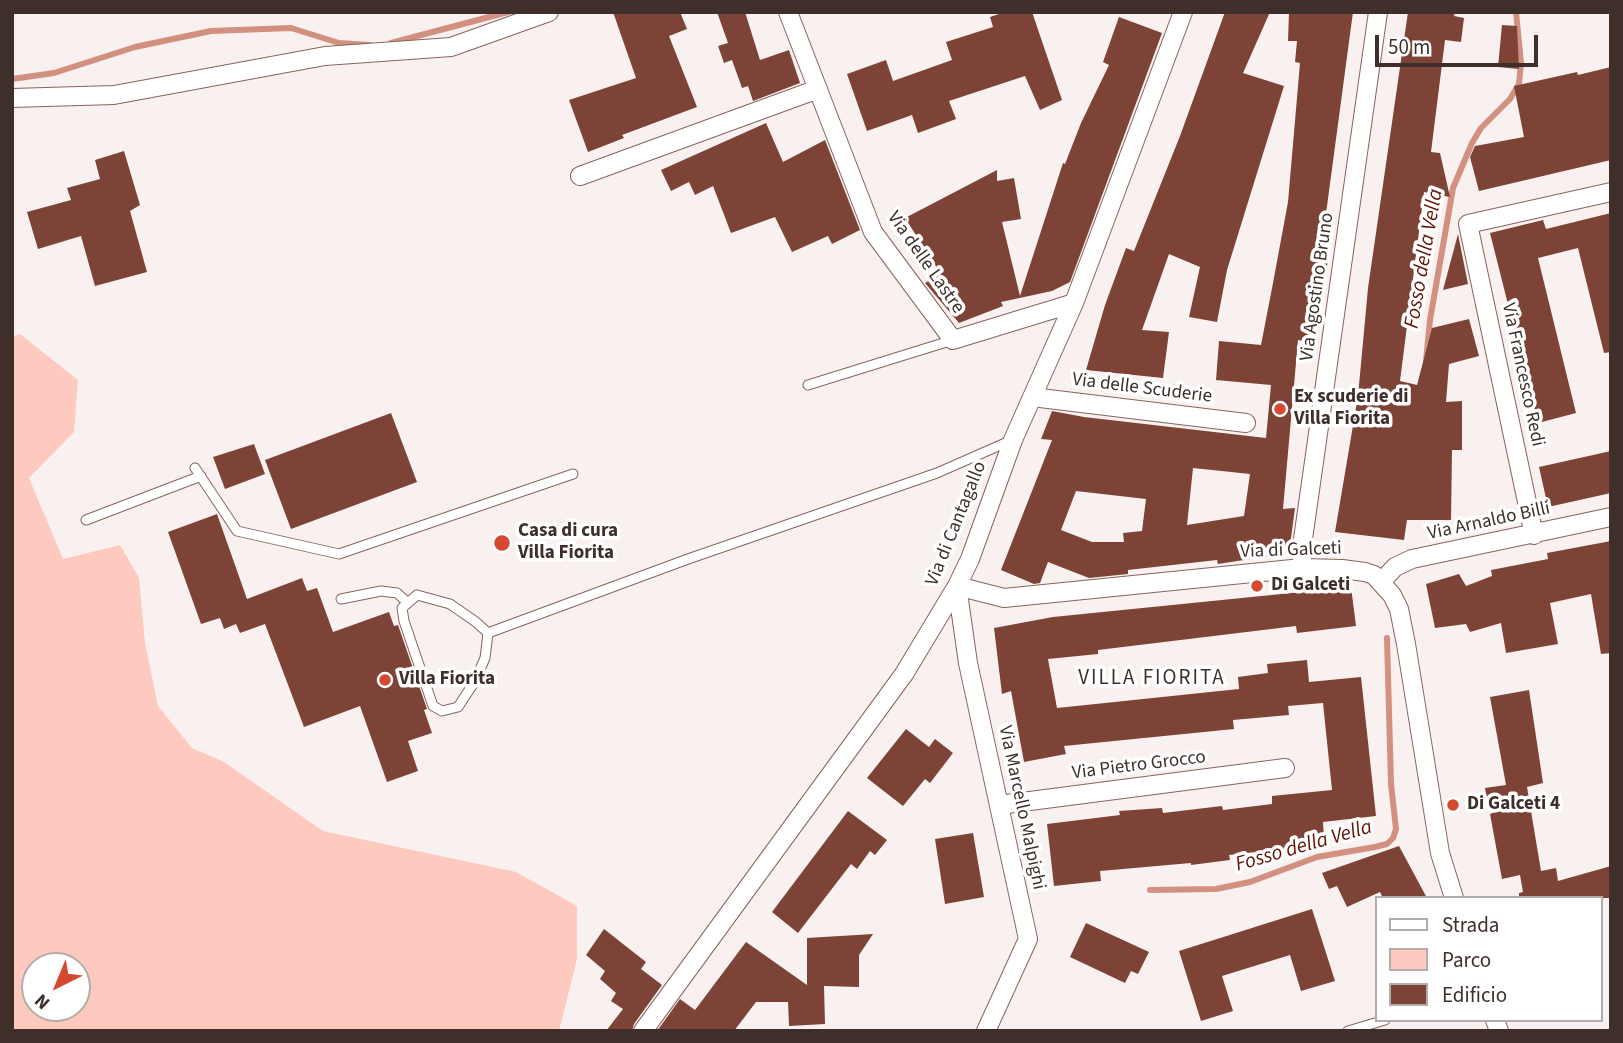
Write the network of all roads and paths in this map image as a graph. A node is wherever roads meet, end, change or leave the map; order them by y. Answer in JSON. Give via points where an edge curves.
{"nodes":[{"id":1,"x":549,"y":12,"type":"edge"},
{"id":2,"x":788,"y":12,"type":"edge"},
{"id":3,"x":1183,"y":12,"type":"edge"},
{"id":4,"x":1378,"y":12,"type":"edge"},
{"id":5,"x":818,"y":89,"type":"junction"},
{"id":6,"x":12,"y":97,"type":"edge"},
{"id":7,"x":580,"y":176,"type":"dead end"},
{"id":8,"x":1611,"y":192,"type":"edge"},
{"id":9,"x":1074,"y":303,"type":"junction"},
{"id":10,"x":953,"y":340,"type":"junction"},
{"id":11,"x":808,"y":385,"type":"dead end"},
{"id":12,"x":1032,"y":397,"type":"junction"},
{"id":13,"x":1245,"y":423,"type":"dead end"},
{"id":14,"x":1013,"y":440,"type":"junction"},
{"id":15,"x":573,"y":474,"type":"dead end"},
{"id":16,"x":1611,"y":517,"type":"edge"},
{"id":17,"x":86,"y":520,"type":"dead end"},
{"id":18,"x":1534,"y":535,"type":"junction"},
{"id":19,"x":1302,"y":568,"type":"junction"},
{"id":20,"x":1381,"y":581,"type":"junction"},
{"id":21,"x":957,"y":586,"type":"junction"},
{"id":22,"x":341,"y":599,"type":"dead end"},
{"id":23,"x":407,"y":602,"type":"junction"},
{"id":24,"x":488,"y":634,"type":"junction"},
{"id":25,"x":1285,"y":768,"type":"dead end"},
{"id":26,"x":999,"y":805,"type":"junction"},
{"id":27,"x":1453,"y":896,"type":"edge"},
{"id":28,"x":1378,"y":1022,"type":"edge"},
{"id":29,"x":643,"y":1031,"type":"edge"},
{"id":30,"x":986,"y":1031,"type":"edge"},
{"id":31,"x":1348,"y":1031,"type":"edge"}],
"edges":[{"from":1,"to":6,"type":"street","via":[[452,47],[325,56],[114,95]]},
{"from":2,"to":5,"type":"street","name":"Via delle Lastre"},
{"from":3,"to":9,"type":"street","name":"Via di Cantagallo"},
{"from":4,"to":19,"type":"street","name":"Via Agostino Bruno"},
{"from":5,"to":7,"type":"street"},
{"from":5,"to":10,"type":"street","name":"Via delle Lastre","via":[[873,232]]},
{"from":8,"to":18,"type":"street","name":"Via Francesco Redi","via":[[1468,223]]},
{"from":9,"to":10,"type":"street","name":"Via delle Lastre"},
{"from":9,"to":12,"type":"street","name":"Via di Cantagallo"},
{"from":10,"to":11,"type":"lane"},
{"from":12,"to":13,"type":"street","name":"Via delle Scuderie"},
{"from":12,"to":14,"type":"street","name":"Via di Cantagallo"},
{"from":14,"to":21,"type":"street","name":"Via di Cantagallo"},
{"from":14,"to":24,"type":"lane","via":[[937,473]]},
{"from":15,"to":17,"type":"lane","via":[[339,554],[237,531],[198,472]]},
{"from":16,"to":18,"type":"street","name":"Via Arnaldo Billi"},
{"from":18,"to":20,"type":"street","name":"Via Arnaldo Billi","via":[[1412,559]]},
{"from":19,"to":20,"type":"street","name":"Via di Galceti","via":[[1365,572]]},
{"from":19,"to":21,"type":"street","name":"Via di Galceti","via":[[1004,598]]},
{"from":20,"to":27,"type":"street","via":[[1399,609],[1440,853]]},
{"from":21,"to":26,"type":"street","name":"Via Marcello Malpighi","via":[[968,663]]},
{"from":21,"to":29,"type":"street","name":"Via di Cantagallo","via":[[904,674]]},
{"from":22,"to":23,"type":"lane","via":[[381,591],[397,593]]},
{"from":23,"to":24,"type":"lane","via":[[417,595],[450,604]]},
{"from":23,"to":24,"type":"lane","via":[[402,608],[404,621],[433,706],[442,711],[458,707],[475,681],[485,658]]},
{"from":25,"to":26,"type":"street","name":"Via Pietro Grocco"},
{"from":26,"to":30,"type":"street","name":"Via Marcello Malpighi","via":[[1028,939]]},
{"from":28,"to":31,"type":"lane"}]}
